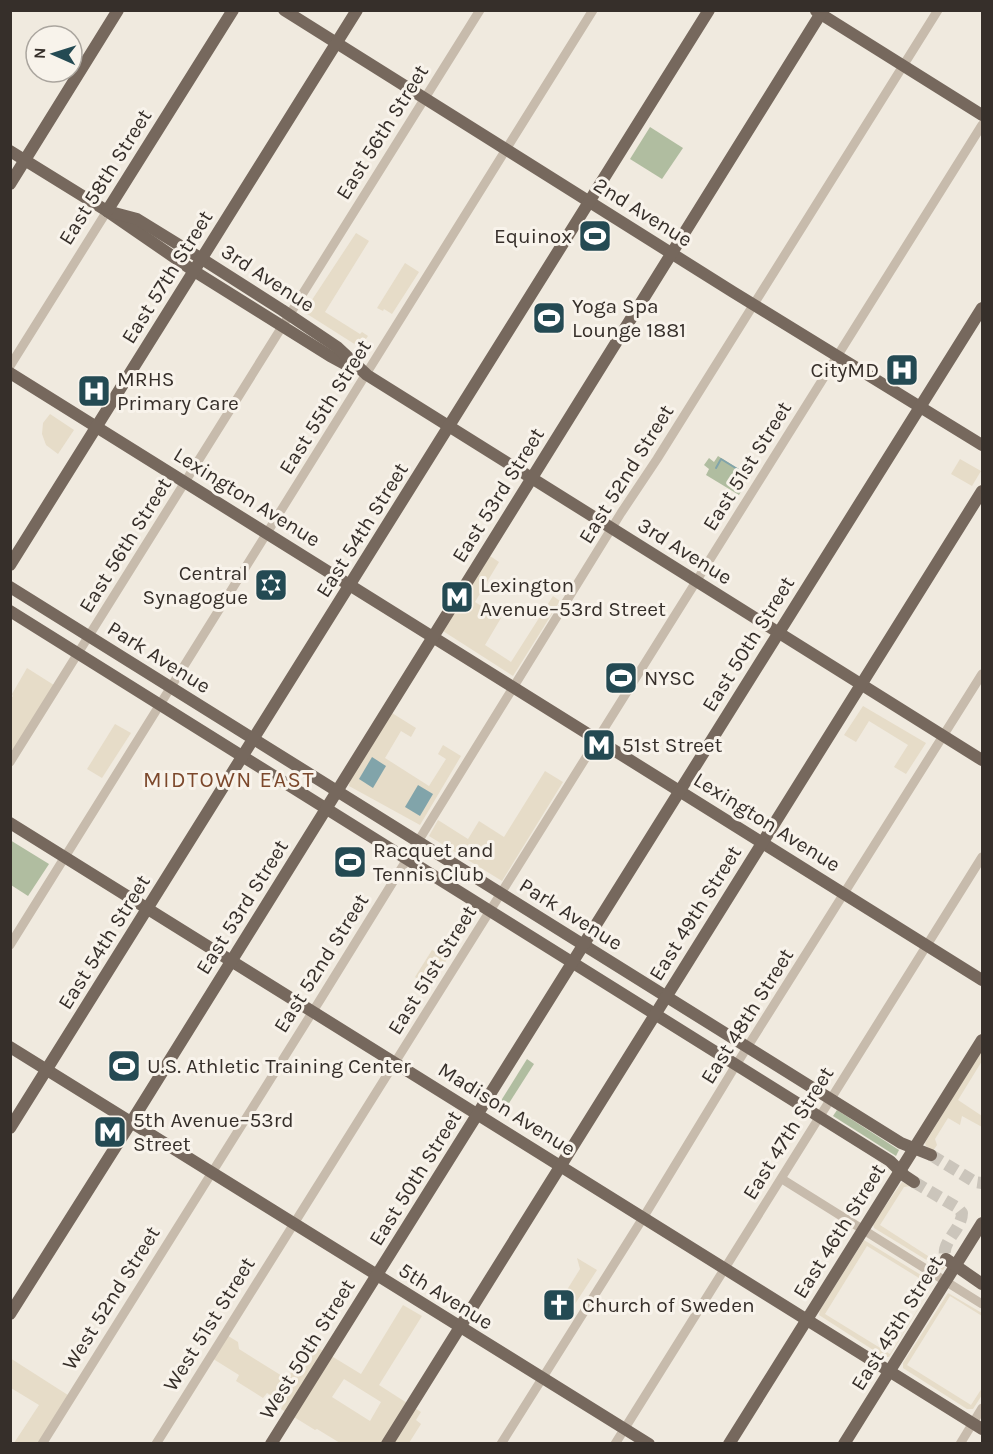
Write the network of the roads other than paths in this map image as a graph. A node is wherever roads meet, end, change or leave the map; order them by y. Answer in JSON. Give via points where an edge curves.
{"nodes":[{"id":1,"x":118,"y":10,"type":"edge"},
{"id":2,"x":233,"y":10,"type":"edge"},
{"id":3,"x":284,"y":10,"type":"edge"},
{"id":4,"x":357,"y":10,"type":"edge"},
{"id":5,"x":480,"y":10,"type":"edge"},
{"id":6,"x":593,"y":10,"type":"edge"},
{"id":7,"x":709,"y":10,"type":"edge"},
{"id":8,"x":938,"y":10,"type":"edge"},
{"id":9,"x":820,"y":12,"type":"edge"},
{"id":10,"x":336,"y":44,"type":"junction"},
{"id":11,"x":904,"y":66,"type":"junction"},
{"id":12,"x":424,"y":99,"type":"junction"},
{"id":13,"x":982,"y":115,"type":"edge"},
{"id":14,"x":982,"y":125,"type":"edge"},
{"id":15,"x":506,"y":150,"type":"junction"},
{"id":16,"x":10,"y":151,"type":"edge"},
{"id":17,"x":25,"y":160,"type":"junction"},
{"id":18,"x":10,"y":184,"type":"edge"},
{"id":19,"x":591,"y":201,"type":"junction"},
{"id":20,"x":107,"y":211,"type":"junction"},
{"id":21,"x":159,"y":233,"type":"junction"},
{"id":22,"x":672,"y":254,"type":"junction"},
{"id":23,"x":174,"y":258,"type":"junction"},
{"id":24,"x":202,"y":259,"type":"junction"},
{"id":25,"x":194,"y":271,"type":"junction"},
{"id":26,"x":753,"y":304,"type":"junction"},
{"id":27,"x":982,"y":308,"type":"edge"},
{"id":28,"x":290,"y":314,"type":"junction"},
{"id":29,"x":283,"y":326,"type":"junction"},
{"id":30,"x":838,"y":355,"type":"junction"},
{"id":31,"x":10,"y":366,"type":"edge"},
{"id":32,"x":10,"y":373,"type":"edge"},
{"id":33,"x":367,"y":375,"type":"junction"},
{"id":34,"x":921,"y":406,"type":"junction"},
{"id":35,"x":449,"y":426,"type":"junction"},
{"id":36,"x":97,"y":427,"type":"junction"},
{"id":37,"x":982,"y":445,"type":"edge"},
{"id":38,"x":532,"y":478,"type":"junction"},
{"id":39,"x":186,"y":482,"type":"junction"},
{"id":40,"x":982,"y":491,"type":"edge"},
{"id":41,"x":612,"y":528,"type":"junction"},
{"id":42,"x":267,"y":533,"type":"junction"},
{"id":43,"x":10,"y":565,"type":"edge"},
{"id":44,"x":697,"y":581,"type":"junction"},
{"id":45,"x":351,"y":585,"type":"junction"},
{"id":46,"x":10,"y":587,"type":"edge"},
{"id":47,"x":10,"y":611,"type":"edge"},
{"id":48,"x":779,"y":632,"type":"junction"},
{"id":49,"x":89,"y":636,"type":"junction"},
{"id":50,"x":433,"y":636,"type":"junction"},
{"id":51,"x":78,"y":653,"type":"junction"},
{"id":52,"x":982,"y":674,"type":"edge"},
{"id":53,"x":862,"y":684,"type":"junction"},
{"id":54,"x":170,"y":687,"type":"junction"},
{"id":55,"x":514,"y":687,"type":"junction"},
{"id":56,"x":160,"y":704,"type":"junction"},
{"id":57,"x":944,"y":736,"type":"junction"},
{"id":58,"x":254,"y":739,"type":"junction"},
{"id":59,"x":597,"y":739,"type":"junction"},
{"id":60,"x":243,"y":756,"type":"junction"},
{"id":61,"x":982,"y":760,"type":"edge"},
{"id":62,"x":10,"y":762,"type":"edge"},
{"id":63,"x":337,"y":790,"type":"junction"},
{"id":64,"x":680,"y":791,"type":"junction"},
{"id":65,"x":326,"y":808,"type":"junction"},
{"id":66,"x":10,"y":822,"type":"edge"},
{"id":67,"x":418,"y":841,"type":"junction"},
{"id":68,"x":763,"y":843,"type":"junction"},
{"id":69,"x":65,"y":857,"type":"junction"},
{"id":70,"x":406,"y":858,"type":"junction"},
{"id":71,"x":982,"y":858,"type":"edge"},
{"id":72,"x":501,"y":893,"type":"junction"},
{"id":73,"x":844,"y":893,"type":"junction"},
{"id":74,"x":148,"y":908,"type":"junction"},
{"id":75,"x":490,"y":910,"type":"junction"},
{"id":76,"x":10,"y":945,"type":"edge"},
{"id":77,"x":584,"y":945,"type":"junction"},
{"id":78,"x":928,"y":946,"type":"junction"},
{"id":79,"x":232,"y":960,"type":"junction"},
{"id":80,"x":573,"y":962,"type":"junction"},
{"id":81,"x":982,"y":980,"type":"edge"},
{"id":82,"x":666,"y":996,"type":"junction"},
{"id":83,"x":313,"y":1011,"type":"junction"},
{"id":84,"x":655,"y":1013,"type":"junction"},
{"id":85,"x":982,"y":1040,"type":"edge"},
{"id":86,"x":10,"y":1047,"type":"edge"},
{"id":87,"x":748,"y":1047,"type":"junction"},
{"id":88,"x":395,"y":1062,"type":"junction"},
{"id":89,"x":736,"y":1065,"type":"junction"},
{"id":90,"x":47,"y":1070,"type":"junction"},
{"id":91,"x":830,"y":1099,"type":"junction"},
{"id":92,"x":478,"y":1114,"type":"junction"},
{"id":93,"x":819,"y":1116,"type":"junction"},
{"id":94,"x":131,"y":1122,"type":"junction"},
{"id":95,"x":10,"y":1128,"type":"edge"},
{"id":96,"x":914,"y":1148,"type":"junction"},
{"id":97,"x":931,"y":1155,"type":"tunnel mouth"},
{"id":98,"x":560,"y":1166,"type":"junction"},
{"id":99,"x":900,"y":1171,"type":"junction"},
{"id":100,"x":212,"y":1172,"type":"junction"},
{"id":101,"x":782,"y":1179,"type":"junction"},
{"id":102,"x":914,"y":1182,"type":"tunnel mouth"},
{"id":103,"x":643,"y":1218,"type":"junction"},
{"id":104,"x":294,"y":1223,"type":"junction"},
{"id":105,"x":982,"y":1223,"type":"edge"},
{"id":106,"x":862,"y":1229,"type":"junction"},
{"id":107,"x":946,"y":1259,"type":"dead end"},
{"id":108,"x":724,"y":1269,"type":"junction"},
{"id":109,"x":377,"y":1275,"type":"junction"},
{"id":110,"x":946,"y":1281,"type":"junction"},
{"id":111,"x":982,"y":1284,"type":"edge"},
{"id":112,"x":982,"y":1304,"type":"edge"},
{"id":113,"x":10,"y":1314,"type":"edge"},
{"id":114,"x":807,"y":1319,"type":"junction"},
{"id":115,"x":460,"y":1327,"type":"junction"},
{"id":116,"x":889,"y":1371,"type":"junction"},
{"id":117,"x":543,"y":1378,"type":"junction"},
{"id":118,"x":982,"y":1408,"type":"edge"},
{"id":119,"x":978,"y":1426,"type":"edge"},
{"id":120,"x":625,"y":1428,"type":"junction"},
{"id":121,"x":42,"y":1443,"type":"edge"},
{"id":122,"x":156,"y":1443,"type":"edge"},
{"id":123,"x":271,"y":1443,"type":"edge"},
{"id":124,"x":387,"y":1443,"type":"edge"},
{"id":125,"x":501,"y":1443,"type":"edge"},
{"id":126,"x":615,"y":1443,"type":"edge"},
{"id":127,"x":649,"y":1443,"type":"edge"},
{"id":128,"x":729,"y":1443,"type":"edge"},
{"id":129,"x":844,"y":1443,"type":"edge"},
{"id":130,"x":960,"y":1443,"type":"edge"}],
"edges":[{"from":1,"to":17,"type":"main road"},
{"from":2,"to":20,"type":"main road","name":"East 58th Street"},
{"from":3,"to":10,"type":"main road","name":"2nd Avenue"},
{"from":4,"to":10,"type":"main road","name":"East 57th Street"},
{"from":5,"to":12,"type":"street","name":"East 56th Street"},
{"from":6,"to":15,"type":"street","name":"East 55th Street"},
{"from":7,"to":19,"type":"main road","name":"East 54th Street"},
{"from":8,"to":11,"type":"street","name":"East 52nd Street"},
{"from":9,"to":11,"type":"main road"},
{"from":9,"to":22,"type":"main road","name":"East 53rd Street"},
{"from":10,"to":12,"type":"main road","name":"2nd Avenue"},
{"from":10,"to":24,"type":"main road","name":"East 57th Street"},
{"from":11,"to":13,"type":"main road"},
{"from":11,"to":26,"type":"street","name":"East 52nd Street"},
{"from":12,"to":15,"type":"main road","name":"2nd Avenue"},
{"from":12,"to":28,"type":"street","name":"East 56th Street"},
{"from":14,"to":30,"type":"street","name":"East 51st Street"},
{"from":15,"to":19,"type":"main road","name":"2nd Avenue"},
{"from":15,"to":33,"type":"street","name":"East 55th Street"},
{"from":16,"to":17,"type":"main road","name":"3rd Avenue"},
{"from":17,"to":18,"type":"main road"},
{"from":17,"to":20,"type":"main road","name":"3rd Avenue"},
{"from":19,"to":22,"type":"main road","name":"2nd Avenue"},
{"from":19,"to":35,"type":"main road","name":"East 54th Street"},
{"from":20,"to":21,"type":"main road","name":"3rd Avenue","via":[[137,219]]},
{"from":20,"to":23,"type":"main road","name":"3rd Avenue"},
{"from":20,"to":31,"type":"street","name":"East 58th Street"},
{"from":21,"to":23,"type":"main road"},
{"from":21,"to":24,"type":"main road","name":"3rd Avenue"},
{"from":22,"to":26,"type":"main road","name":"2nd Avenue"},
{"from":22,"to":38,"type":"main road","name":"East 53rd Street"},
{"from":23,"to":25,"type":"main road","name":"3rd Avenue"},
{"from":24,"to":25,"type":"main road","name":"East 57th Street"},
{"from":24,"to":28,"type":"main road","name":"3rd Avenue"},
{"from":25,"to":29,"type":"main road","name":"3rd Avenue"},
{"from":25,"to":36,"type":"main road","name":"East 57th Street"},
{"from":26,"to":30,"type":"main road","name":"2nd Avenue"},
{"from":26,"to":41,"type":"street","name":"East 52nd Street"},
{"from":27,"to":34,"type":"main road","name":"East 50th Street"},
{"from":28,"to":29,"type":"street","name":"East 56th Street"},
{"from":28,"to":33,"type":"main road","name":"3rd Avenue","via":[[337,347]]},
{"from":29,"to":33,"type":"main road","name":"3rd Avenue"},
{"from":29,"to":39,"type":"street","name":"East 56th Street"},
{"from":30,"to":34,"type":"main road","name":"2nd Avenue"},
{"from":30,"to":44,"type":"street","name":"East 51st Street"},
{"from":32,"to":36,"type":"main road","name":"Lexington Avenue"},
{"from":33,"to":35,"type":"main road","name":"3rd Avenue"},
{"from":33,"to":42,"type":"street","name":"East 55th Street"},
{"from":34,"to":37,"type":"main road","name":"2nd Avenue"},
{"from":34,"to":48,"type":"main road","name":"East 50th Street"},
{"from":35,"to":38,"type":"main road","name":"3rd Avenue"},
{"from":35,"to":45,"type":"main road","name":"East 54th Street"},
{"from":36,"to":39,"type":"main road","name":"Lexington Avenue"},
{"from":36,"to":43,"type":"main road","name":"East 57th Street"},
{"from":38,"to":41,"type":"main road","name":"3rd Avenue"},
{"from":38,"to":50,"type":"main road","name":"East 53rd Street"},
{"from":39,"to":42,"type":"main road","name":"Lexington Avenue"},
{"from":39,"to":49,"type":"street","name":"East 56th Street"},
{"from":40,"to":53,"type":"main road","name":"East 49th Street"},
{"from":41,"to":44,"type":"main road","name":"3rd Avenue"},
{"from":41,"to":55,"type":"street","name":"East 52nd Street"},
{"from":42,"to":45,"type":"main road","name":"Lexington Avenue"},
{"from":42,"to":54,"type":"street","name":"East 55th Street"},
{"from":44,"to":48,"type":"main road","name":"3rd Avenue"},
{"from":44,"to":59,"type":"street","name":"East 51st Street"},
{"from":45,"to":50,"type":"main road","name":"Lexington Avenue"},
{"from":45,"to":58,"type":"main road","name":"East 54th Street"},
{"from":46,"to":49,"type":"main road","name":"Park Avenue"},
{"from":47,"to":51,"type":"main road","name":"Park Avenue"},
{"from":48,"to":53,"type":"main road","name":"3rd Avenue"},
{"from":48,"to":64,"type":"main road","name":"East 50th Street"},
{"from":49,"to":51,"type":"street","name":"East 56th Street"},
{"from":49,"to":54,"type":"main road","name":"Park Avenue"},
{"from":50,"to":55,"type":"main road","name":"Lexington Avenue"},
{"from":50,"to":63,"type":"main road","name":"East 53rd Street"},
{"from":51,"to":56,"type":"main road","name":"Park Avenue"},
{"from":51,"to":62,"type":"street","name":"East 56th Street"},
{"from":52,"to":57,"type":"street","name":"East 48th Street"},
{"from":53,"to":57,"type":"main road","name":"3rd Avenue"},
{"from":53,"to":68,"type":"main road","name":"East 49th Street"},
{"from":54,"to":56,"type":"street","name":"East 55th Street"},
{"from":54,"to":58,"type":"main road","name":"Park Avenue"},
{"from":55,"to":59,"type":"main road","name":"Lexington Avenue"},
{"from":55,"to":67,"type":"street","name":"East 52nd Street"},
{"from":56,"to":60,"type":"main road","name":"Park Avenue"},
{"from":56,"to":69,"type":"street","name":"East 55th Street"},
{"from":57,"to":61,"type":"main road","name":"3rd Avenue"},
{"from":57,"to":73,"type":"street","name":"East 48th Street"},
{"from":58,"to":60,"type":"main road","name":"East 54th Street"},
{"from":58,"to":63,"type":"main road","name":"Park Avenue"},
{"from":59,"to":64,"type":"main road","name":"Lexington Avenue"},
{"from":59,"to":72,"type":"street","name":"East 51st Street"},
{"from":60,"to":65,"type":"main road","name":"Park Avenue"},
{"from":60,"to":74,"type":"main road","name":"East 54th Street"},
{"from":63,"to":65,"type":"main road","name":"East 53rd Street"},
{"from":63,"to":67,"type":"main road","name":"Park Avenue"},
{"from":64,"to":68,"type":"main road","name":"Lexington Avenue"},
{"from":64,"to":77,"type":"main road","name":"East 50th Street"},
{"from":65,"to":70,"type":"main road","name":"Park Avenue"},
{"from":65,"to":79,"type":"main road","name":"East 53rd Street"},
{"from":66,"to":69,"type":"main road","name":"Madison Avenue"},
{"from":67,"to":70,"type":"street","name":"East 52nd Street"},
{"from":67,"to":72,"type":"main road","name":"Park Avenue"},
{"from":68,"to":73,"type":"main road","name":"Lexington Avenue"},
{"from":68,"to":82,"type":"main road","name":"East 49th Street"},
{"from":69,"to":74,"type":"main road","name":"Madison Avenue"},
{"from":69,"to":76,"type":"street","name":"East 55th Street"},
{"from":70,"to":75,"type":"main road","name":"Park Avenue"},
{"from":70,"to":83,"type":"street","name":"East 52nd Street"},
{"from":71,"to":78,"type":"street","name":"East 47th Street"},
{"from":72,"to":75,"type":"street","name":"East 51st Street"},
{"from":72,"to":77,"type":"main road","name":"Park Avenue"},
{"from":73,"to":78,"type":"main road","name":"Lexington Avenue"},
{"from":73,"to":87,"type":"street","name":"East 48th Street"},
{"from":74,"to":79,"type":"main road","name":"Madison Avenue"},
{"from":74,"to":90,"type":"main road","name":"East 54th Street"},
{"from":75,"to":80,"type":"main road","name":"Park Avenue"},
{"from":75,"to":88,"type":"street","name":"East 51st Street"},
{"from":77,"to":80,"type":"main road","name":"East 50th Street"},
{"from":77,"to":82,"type":"main road","name":"Park Avenue"},
{"from":78,"to":81,"type":"main road","name":"Lexington Avenue"},
{"from":78,"to":91,"type":"street","name":"East 47th Street"},
{"from":79,"to":83,"type":"main road","name":"Madison Avenue"},
{"from":79,"to":94,"type":"main road","name":"East 53rd Street"},
{"from":80,"to":84,"type":"main road","name":"Park Avenue"},
{"from":80,"to":92,"type":"main road","name":"East 50th Street"},
{"from":82,"to":84,"type":"main road","name":"East 49th Street"},
{"from":82,"to":87,"type":"main road","name":"Park Avenue"},
{"from":83,"to":88,"type":"main road","name":"Madison Avenue"},
{"from":83,"to":100,"type":"street","name":"East 52nd Street"},
{"from":84,"to":89,"type":"main road","name":"Park Avenue"},
{"from":84,"to":98,"type":"main road","name":"East 49th Street"},
{"from":85,"to":96,"type":"main road","name":"East 46th Street"},
{"from":86,"to":90,"type":"main road","name":"5th Avenue"},
{"from":87,"to":89,"type":"street","name":"East 48th Street"},
{"from":87,"to":91,"type":"main road","name":"Park Avenue"},
{"from":88,"to":92,"type":"main road","name":"Madison Avenue"},
{"from":88,"to":104,"type":"street","name":"East 51st Street"},
{"from":89,"to":93,"type":"main road","name":"Park Avenue"},
{"from":89,"to":103,"type":"street","name":"East 48th Street"},
{"from":90,"to":94,"type":"main road","name":"5th Avenue"},
{"from":90,"to":95,"type":"main road","name":"East 54th Street"},
{"from":91,"to":93,"type":"street","name":"East 47th Street"},
{"from":91,"to":96,"type":"main road","name":"Park Avenue"},
{"from":92,"to":98,"type":"main road","name":"Madison Avenue"},
{"from":92,"to":109,"type":"main road","name":"East 50th Street"},
{"from":93,"to":99,"type":"main road","name":"Park Avenue"},
{"from":93,"to":101,"type":"street","name":"East 47th Street"},
{"from":94,"to":100,"type":"main road","name":"5th Avenue"},
{"from":94,"to":113,"type":"main road","name":"East 53rd Street"},
{"from":96,"to":97,"type":"main road","name":"Park Avenue"},
{"from":96,"to":99,"type":"main road","name":"East 46th Street"},
{"from":98,"to":103,"type":"main road","name":"Madison Avenue"},
{"from":98,"to":115,"type":"main road","name":"East 49th Street"},
{"from":99,"to":102,"type":"main road","name":"Park Avenue"},
{"from":99,"to":106,"type":"main road","name":"East 46th Street"},
{"from":100,"to":104,"type":"main road","name":"5th Avenue"},
{"from":100,"to":121,"type":"street","name":"West 52nd Street"},
{"from":101,"to":106,"type":"street"},
{"from":101,"to":108,"type":"street","name":"East 47th Street"},
{"from":103,"to":108,"type":"main road","name":"Madison Avenue"},
{"from":103,"to":117,"type":"street","name":"East 48th Street"},
{"from":104,"to":109,"type":"main road","name":"5th Avenue"},
{"from":104,"to":122,"type":"street","name":"West 51st Street"},
{"from":105,"to":110,"type":"main road","name":"East 45th Street"},
{"from":106,"to":110,"type":"street"},
{"from":106,"to":114,"type":"main road","name":"East 46th Street"},
{"from":107,"to":111,"type":"main road","bridge":true},
{"from":108,"to":114,"type":"main road","name":"Madison Avenue"},
{"from":108,"to":120,"type":"street","name":"East 47th Street"},
{"from":109,"to":115,"type":"main road","name":"5th Avenue"},
{"from":109,"to":123,"type":"main road","name":"West 50th Street"},
{"from":110,"to":112,"type":"street"},
{"from":110,"to":116,"type":"main road","name":"East 45th Street"},
{"from":114,"to":116,"type":"main road","name":"Madison Avenue"},
{"from":114,"to":128,"type":"main road","name":"East 46th Street"},
{"from":115,"to":117,"type":"main road","name":"5th Avenue"},
{"from":115,"to":124,"type":"main road","name":"East 49th Street"},
{"from":116,"to":119,"type":"main road","name":"Madison Avenue"},
{"from":116,"to":129,"type":"main road","name":"East 45th Street"},
{"from":117,"to":120,"type":"main road","name":"5th Avenue"},
{"from":117,"to":125,"type":"street","name":"East 48th Street"},
{"from":118,"to":119,"type":"street"},
{"from":119,"to":130,"type":"street"},
{"from":120,"to":126,"type":"street","name":"East 47th Street"},
{"from":120,"to":127,"type":"main road","name":"5th Avenue"}]}
